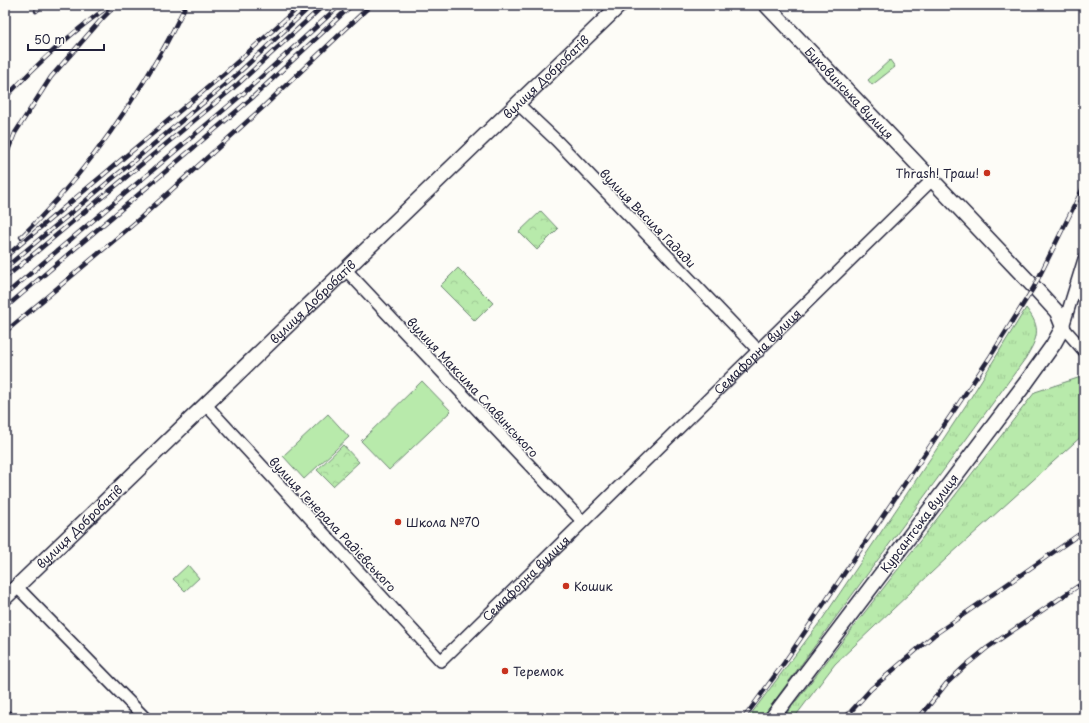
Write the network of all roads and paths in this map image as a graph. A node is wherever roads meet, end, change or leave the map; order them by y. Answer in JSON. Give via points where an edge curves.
{"nodes":[{"id":1,"x":620,"y":5,"type":"edge"},
{"id":2,"x":766,"y":5,"type":"edge"},
{"id":3,"x":518,"y":104,"type":"junction"},
{"id":4,"x":932,"y":180,"type":"junction"},
{"id":5,"x":1084,"y":259,"type":"edge"},
{"id":6,"x":346,"y":270,"type":"junction"},
{"id":7,"x":1063,"y":327,"type":"junction"},
{"id":8,"x":759,"y":351,"type":"junction"},
{"id":9,"x":1084,"y":351,"type":"edge"},
{"id":10,"x":206,"y":405,"type":"junction"},
{"id":11,"x":582,"y":521,"type":"junction"},
{"id":12,"x":17,"y":587,"type":"junction"},
{"id":13,"x":5,"y":598,"type":"edge"},
{"id":14,"x":441,"y":661,"type":"joint"},
{"id":15,"x":145,"y":718,"type":"edge"},
{"id":16,"x":772,"y":718,"type":"edge"}],
"edges":[{"from":1,"to":3,"type":"street","name":"вулиця Добробатів"},
{"from":2,"to":4,"type":"street","name":"Буковинська вулиця"},
{"from":3,"to":6,"type":"street","name":"вулиця Добробатів"},
{"from":3,"to":8,"type":"street","name":"вулиця Василя Гадади","via":[[556,140]]},
{"from":4,"to":7,"type":"street","via":[[1057,312]]},
{"from":4,"to":8,"type":"street","name":"Семафорна вулиця"},
{"from":5,"to":7,"type":"street"},
{"from":6,"to":10,"type":"street","name":"вулиця Добробатів"},
{"from":6,"to":11,"type":"street","name":"вулиця Максима Славинського"},
{"from":7,"to":9,"type":"street"},
{"from":7,"to":16,"type":"street","name":"Курсантська вулиця","via":[[1025,384]]},
{"from":8,"to":11,"type":"street","name":"Семафорна вулиця"},
{"from":10,"to":12,"type":"street","name":"вулиця Добробатів"},
{"from":10,"to":14,"type":"street","name":"вулиця Генерала Радієвського"},
{"from":11,"to":14,"type":"street","name":"Семафорна вулиця"},
{"from":12,"to":13,"type":"street","name":"вулиця Добробатів"},
{"from":12,"to":15,"type":"street"}]}
